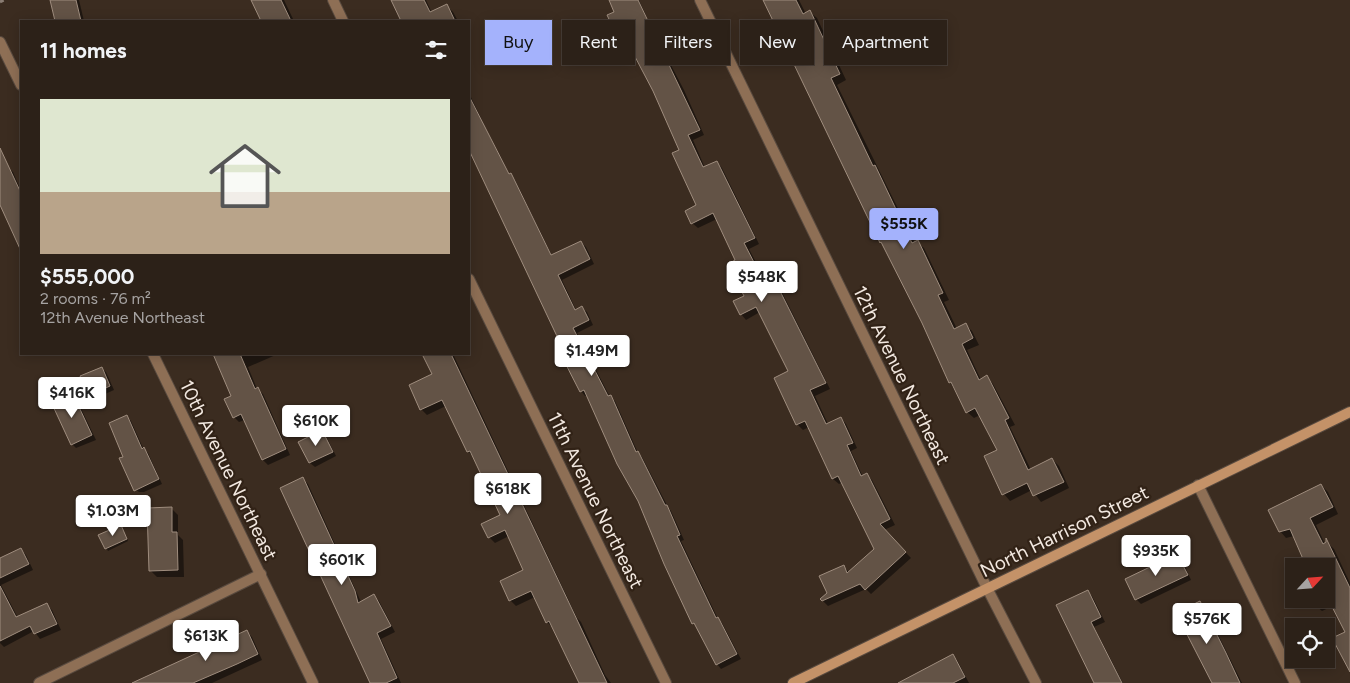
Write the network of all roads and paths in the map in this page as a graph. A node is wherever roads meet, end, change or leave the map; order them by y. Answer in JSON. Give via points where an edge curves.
{"nodes":[{"id":1,"x":4,"y":0,"type":"edge"},
{"id":2,"x":333,"y":0,"type":"edge"},
{"id":3,"x":700,"y":0,"type":"edge"},
{"id":4,"x":0,"y":2,"type":"edge"},
{"id":5,"x":343,"y":20,"type":"edge"},
{"id":6,"x":0,"y":42,"type":"edge"},
{"id":7,"x":20,"y":83,"type":"edge"},
{"id":8,"x":470,"y":281,"type":"edge"},
{"id":9,"x":153,"y":355,"type":"edge"},
{"id":10,"x":1350,"y":412,"type":"edge"},
{"id":11,"x":1198,"y":485,"type":"junction"},
{"id":12,"x":261,"y":574,"type":"junction"},
{"id":13,"x":987,"y":588,"type":"junction"},
{"id":14,"x":38,"y":683,"type":"edge"},
{"id":15,"x":313,"y":683,"type":"edge"},
{"id":16,"x":666,"y":683,"type":"edge"},
{"id":17,"x":793,"y":683,"type":"edge"},
{"id":18,"x":1036,"y":683,"type":"edge"},
{"id":19,"x":1295,"y":683,"type":"edge"}],
"edges":[{"from":1,"to":4,"type":"path"},
{"from":2,"to":5,"type":"street"},
{"from":3,"to":13,"type":"street","name":"12th Avenue Northeast"},
{"from":6,"to":7,"type":"street"},
{"from":8,"to":16,"type":"street","name":"11th Avenue Northeast"},
{"from":9,"to":12,"type":"street","name":"10th Avenue Northeast"},
{"from":10,"to":11,"type":"street","name":"North Harrison Street"},
{"from":11,"to":13,"type":"street","name":"North Harrison Street"},
{"from":11,"to":19,"type":"street"},
{"from":12,"to":14,"type":"street"},
{"from":12,"to":15,"type":"street","name":"10th Avenue Northeast"},
{"from":13,"to":17,"type":"street","name":"North Harrison Street"},
{"from":13,"to":18,"type":"street","name":"12th Avenue Northeast"}]}
